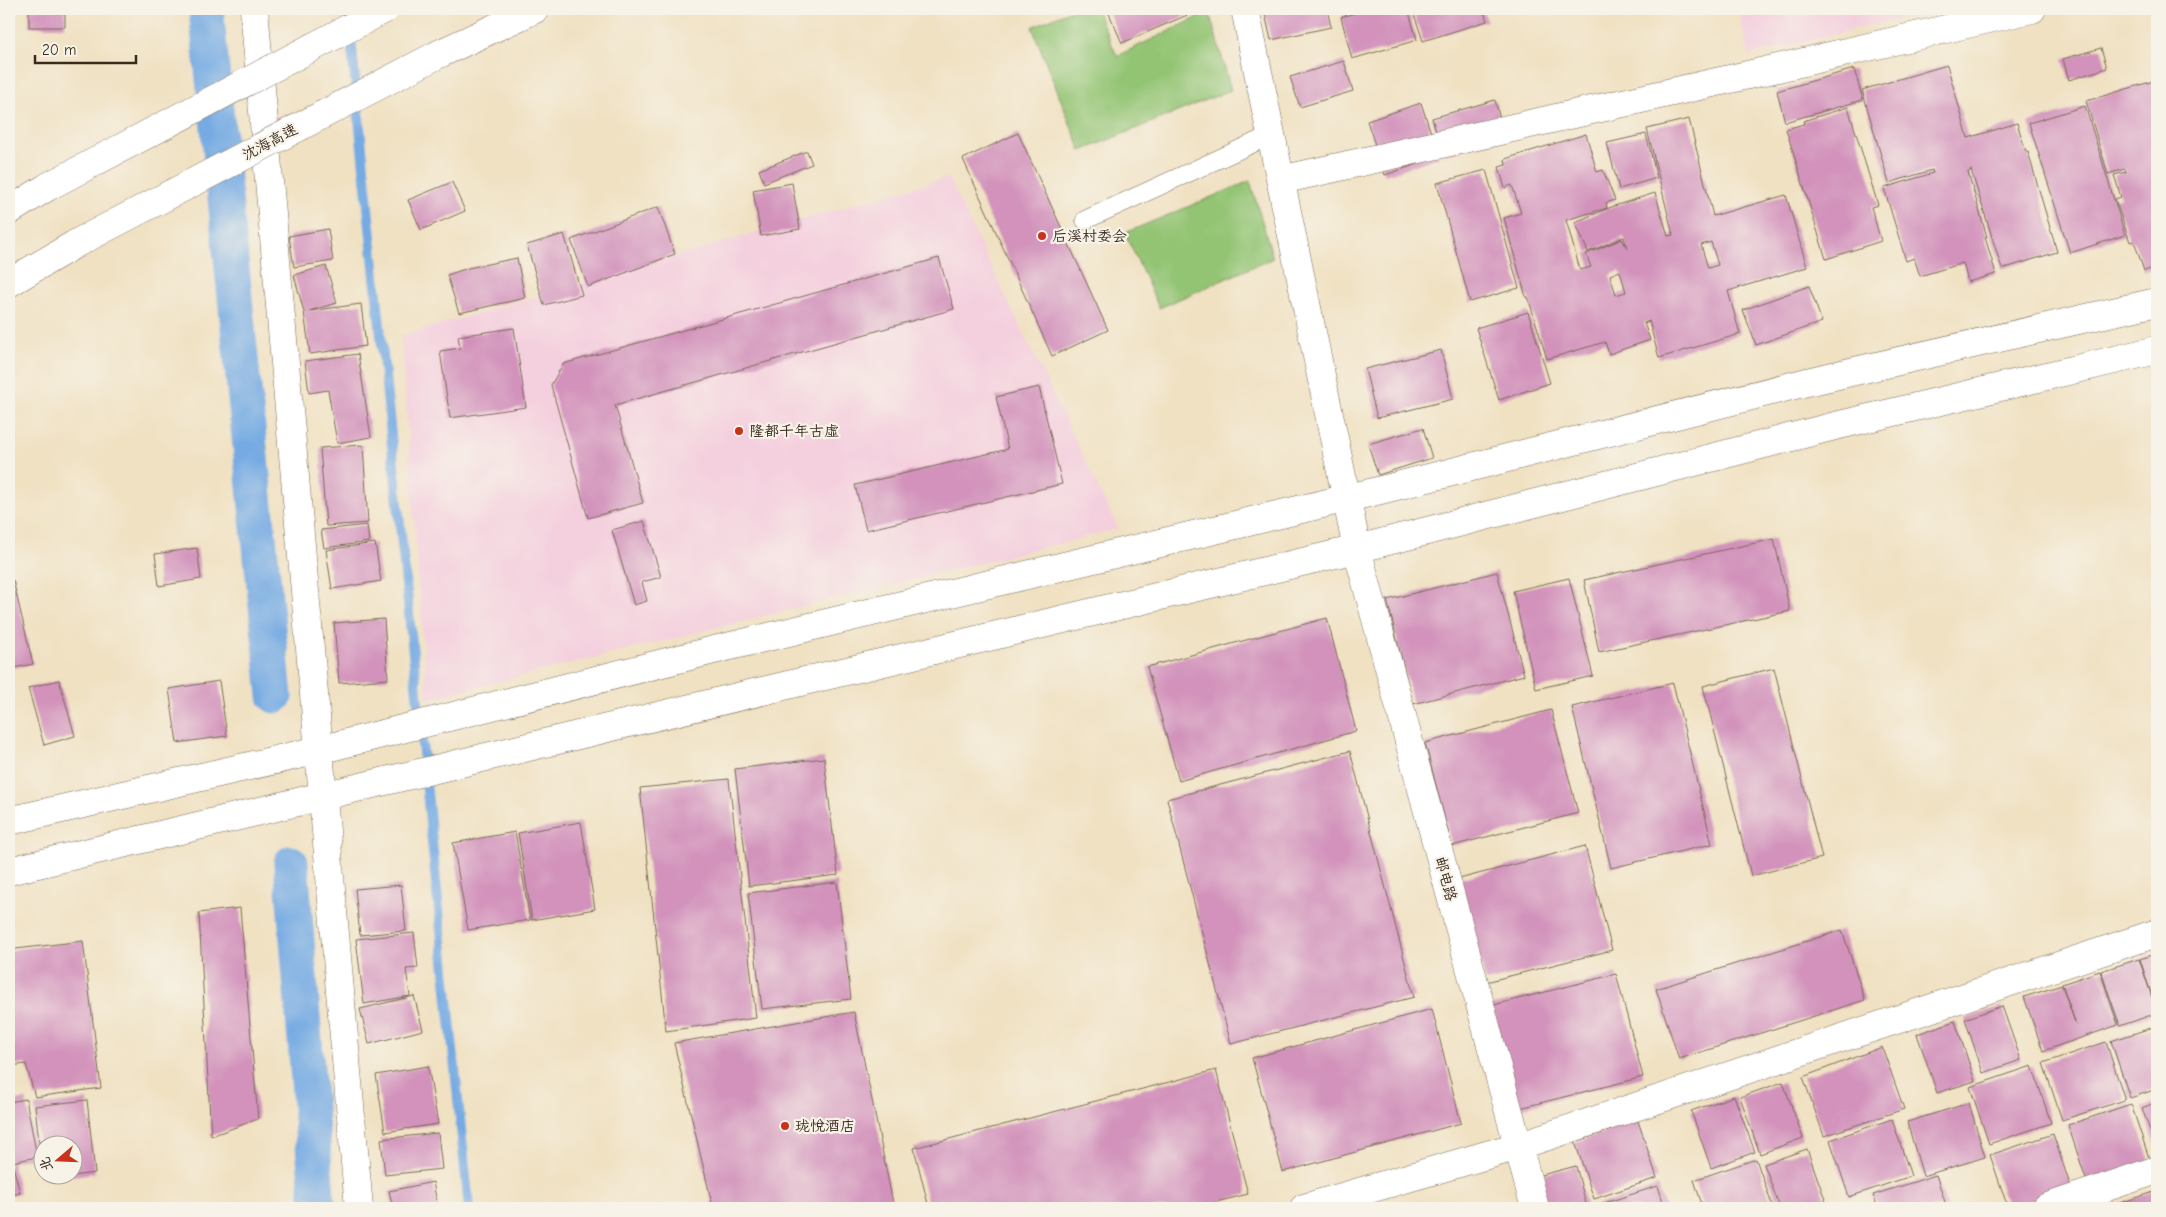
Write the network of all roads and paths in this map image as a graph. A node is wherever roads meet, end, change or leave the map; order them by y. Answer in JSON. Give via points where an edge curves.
{"nodes":[{"id":1,"x":254,"y":9,"type":"edge"},
{"id":2,"x":385,"y":9,"type":"edge"},
{"id":3,"x":535,"y":9,"type":"edge"},
{"id":4,"x":1245,"y":9,"type":"edge"},
{"id":5,"x":2032,"y":9,"type":"edge"},
{"id":6,"x":1271,"y":135,"type":"junction"},
{"id":7,"x":1281,"y":180,"type":"junction"},
{"id":8,"x":9,"y":211,"type":"edge"},
{"id":9,"x":1085,"y":220,"type":"dead end"},
{"id":10,"x":9,"y":284,"type":"edge"},
{"id":11,"x":2157,"y":302,"type":"edge"},
{"id":12,"x":2157,"y":350,"type":"edge"},
{"id":13,"x":1347,"y":499,"type":"junction"},
{"id":14,"x":1357,"y":549,"type":"junction"},
{"id":15,"x":319,"y":750,"type":"junction"},
{"id":16,"x":323,"y":796,"type":"junction"},
{"id":17,"x":9,"y":821,"type":"edge"},
{"id":18,"x":9,"y":871,"type":"edge"},
{"id":19,"x":2157,"y":933,"type":"edge"},
{"id":20,"x":1518,"y":1146,"type":"junction"},
{"id":21,"x":2157,"y":1170,"type":"edge"},
{"id":22,"x":359,"y":1208,"type":"edge"},
{"id":23,"x":1304,"y":1208,"type":"edge"},
{"id":24,"x":1535,"y":1208,"type":"edge"},
{"id":25,"x":2045,"y":1208,"type":"edge"}],
"edges":[{"from":1,"to":15,"type":"main road"},
{"from":2,"to":8,"type":"main road","bridge":true,"via":[[49,186]]},
{"from":3,"to":10,"type":"main road","name":"沈海高速","bridge":true,"via":[[439,54],[77,243]]},
{"from":4,"to":6,"type":"main road","name":"邮电路"},
{"from":5,"to":7,"type":"main road"},
{"from":6,"to":7,"type":"main road","name":"邮电路"},
{"from":6,"to":9,"type":"lane"},
{"from":7,"to":13,"type":"main road","name":"邮电路"},
{"from":11,"to":13,"type":"main road","via":[[1807,382]]},
{"from":12,"to":14,"type":"main road","via":[[1835,426]]},
{"from":13,"to":14,"type":"main road","name":"邮电路"},
{"from":13,"to":15,"type":"main road","via":[[728,647]]},
{"from":14,"to":16,"type":"main road"},
{"from":14,"to":20,"type":"main road","name":"邮电路"},
{"from":15,"to":16,"type":"main road"},
{"from":15,"to":17,"type":"main road"},
{"from":16,"to":18,"type":"main road"},
{"from":16,"to":22,"type":"main road"},
{"from":19,"to":20,"type":"main road"},
{"from":20,"to":23,"type":"main road"},
{"from":20,"to":24,"type":"main road","name":"邮电路"},
{"from":21,"to":25,"type":"main road"}]}
